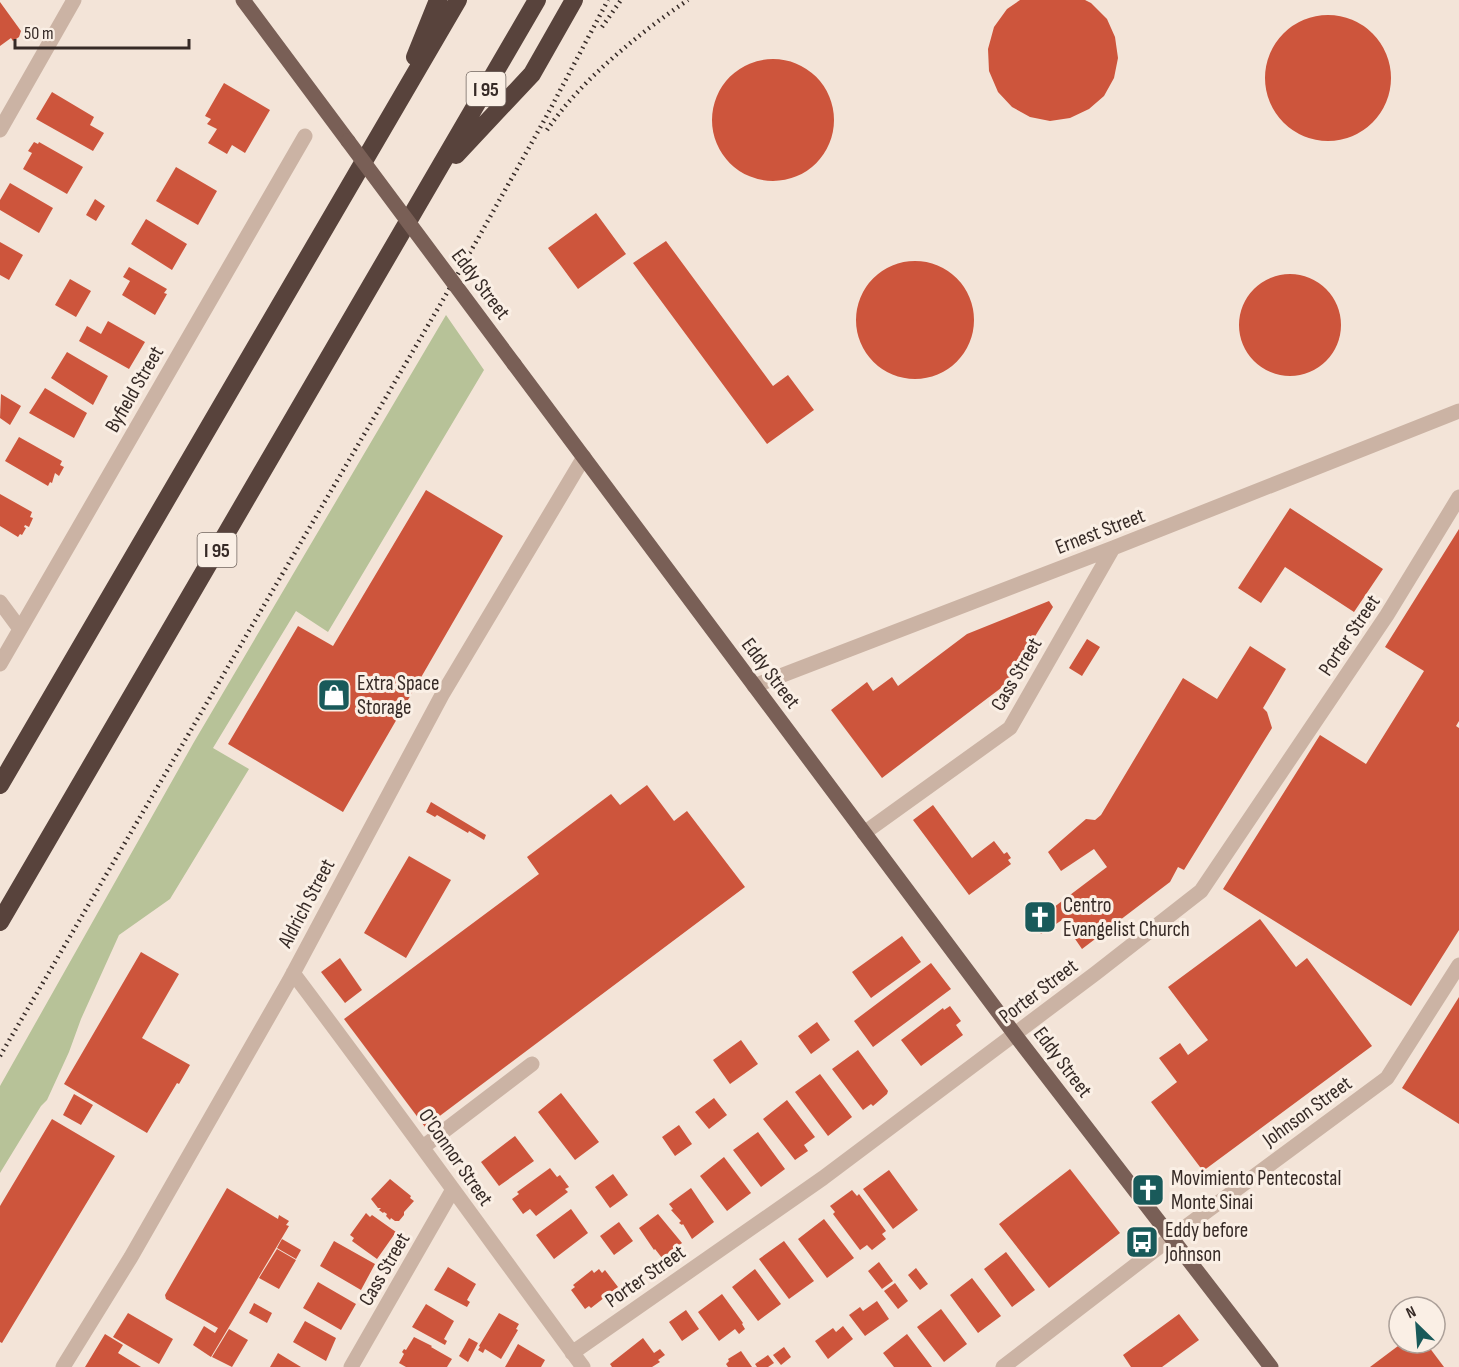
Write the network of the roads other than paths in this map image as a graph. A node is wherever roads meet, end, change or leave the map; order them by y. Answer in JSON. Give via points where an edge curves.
{"nodes":[{"id":1,"x":74,"y":0,"type":"edge"},
{"id":2,"x":243,"y":0,"type":"edge"},
{"id":3,"x":438,"y":0,"type":"edge"},
{"id":4,"x":458,"y":0,"type":"edge"},
{"id":5,"x":537,"y":0,"type":"edge"},
{"id":6,"x":574,"y":0,"type":"edge"},
{"id":7,"x":393,"y":112,"type":"junction"},
{"id":8,"x":0,"y":130,"type":"edge"},
{"id":9,"x":305,"y":136,"type":"dead end"},
{"id":10,"x":434,"y":178,"type":"junction"},
{"id":11,"x":1459,"y":411,"type":"edge"},
{"id":12,"x":584,"y":457,"type":"junction"},
{"id":13,"x":1459,"y":497,"type":"edge"},
{"id":14,"x":1113,"y":548,"type":"junction"},
{"id":15,"x":0,"y":602,"type":"edge"},
{"id":16,"x":20,"y":629,"type":"junction"},
{"id":17,"x":0,"y":664,"type":"edge"},
{"id":18,"x":754,"y":686,"type":"junction"},
{"id":19,"x":0,"y":785,"type":"edge"},
{"id":20,"x":864,"y":833,"type":"junction"},
{"id":21,"x":0,"y":922,"type":"edge"},
{"id":22,"x":1459,"y":966,"type":"edge"},
{"id":23,"x":293,"y":973,"type":"junction"},
{"id":24,"x":1016,"y":1034,"type":"junction"},
{"id":25,"x":532,"y":1064,"type":"dead end"},
{"id":26,"x":423,"y":1147,"type":"junction"},
{"id":27,"x":453,"y":1191,"type":"junction"},
{"id":28,"x":1172,"y":1237,"type":"junction"},
{"id":29,"x":572,"y":1353,"type":"junction"},
{"id":30,"x":63,"y":1367,"type":"edge"},
{"id":31,"x":351,"y":1367,"type":"edge"},
{"id":32,"x":583,"y":1367,"type":"edge"},
{"id":33,"x":1003,"y":1367,"type":"edge"},
{"id":34,"x":1271,"y":1367,"type":"edge"}],
"edges":[{"from":1,"to":8,"type":"street"},
{"from":2,"to":12,"type":"main road","name":"Eddy Street","bridge":true},
{"from":3,"to":7,"type":"highway"},
{"from":4,"to":7,"type":"highway"},
{"from":5,"to":10,"type":"highway","number":"I 95"},
{"from":6,"to":10,"type":"highway","via":[[532,74]]},
{"from":7,"to":19,"type":"highway"},
{"from":9,"to":16,"type":"street","name":"Byfield Street"},
{"from":10,"to":21,"type":"highway","number":"I 95"},
{"from":11,"to":14,"type":"street","name":"Ernest Street"},
{"from":12,"to":18,"type":"main road","name":"Eddy Street"},
{"from":12,"to":23,"type":"street","name":"Aldrich Street","via":[[442,695]]},
{"from":13,"to":24,"type":"street","name":"Porter Street","via":[[1388,615],[1201,891]]},
{"from":14,"to":18,"type":"street","name":"Ernest Street"},
{"from":14,"to":20,"type":"street","name":"Cass Street","via":[[1010,728]]},
{"from":15,"to":16,"type":"street"},
{"from":16,"to":17,"type":"street","name":"Byfield Street"},
{"from":18,"to":20,"type":"main road","name":"Eddy Street"},
{"from":20,"to":24,"type":"main road","name":"Eddy Street"},
{"from":22,"to":28,"type":"street","name":"Johnson Street","via":[[1387,1078]]},
{"from":23,"to":26,"type":"street","name":"O'Connor Street"},
{"from":23,"to":30,"type":"street","name":"Aldrich Street","via":[[131,1257]]},
{"from":24,"to":28,"type":"main road","name":"Eddy Street"},
{"from":24,"to":29,"type":"street","name":"Porter Street","via":[[823,1178]]},
{"from":25,"to":26,"type":"street"},
{"from":26,"to":27,"type":"street","name":"O'Connor Street"},
{"from":27,"to":29,"type":"street","name":"O'Connor Street"},
{"from":27,"to":31,"type":"street","name":"Cass Street"},
{"from":28,"to":33,"type":"street","name":"Johnson Street"},
{"from":28,"to":34,"type":"main road","name":"Eddy Street"},
{"from":29,"to":32,"type":"street","name":"O'Connor Street"}]}
